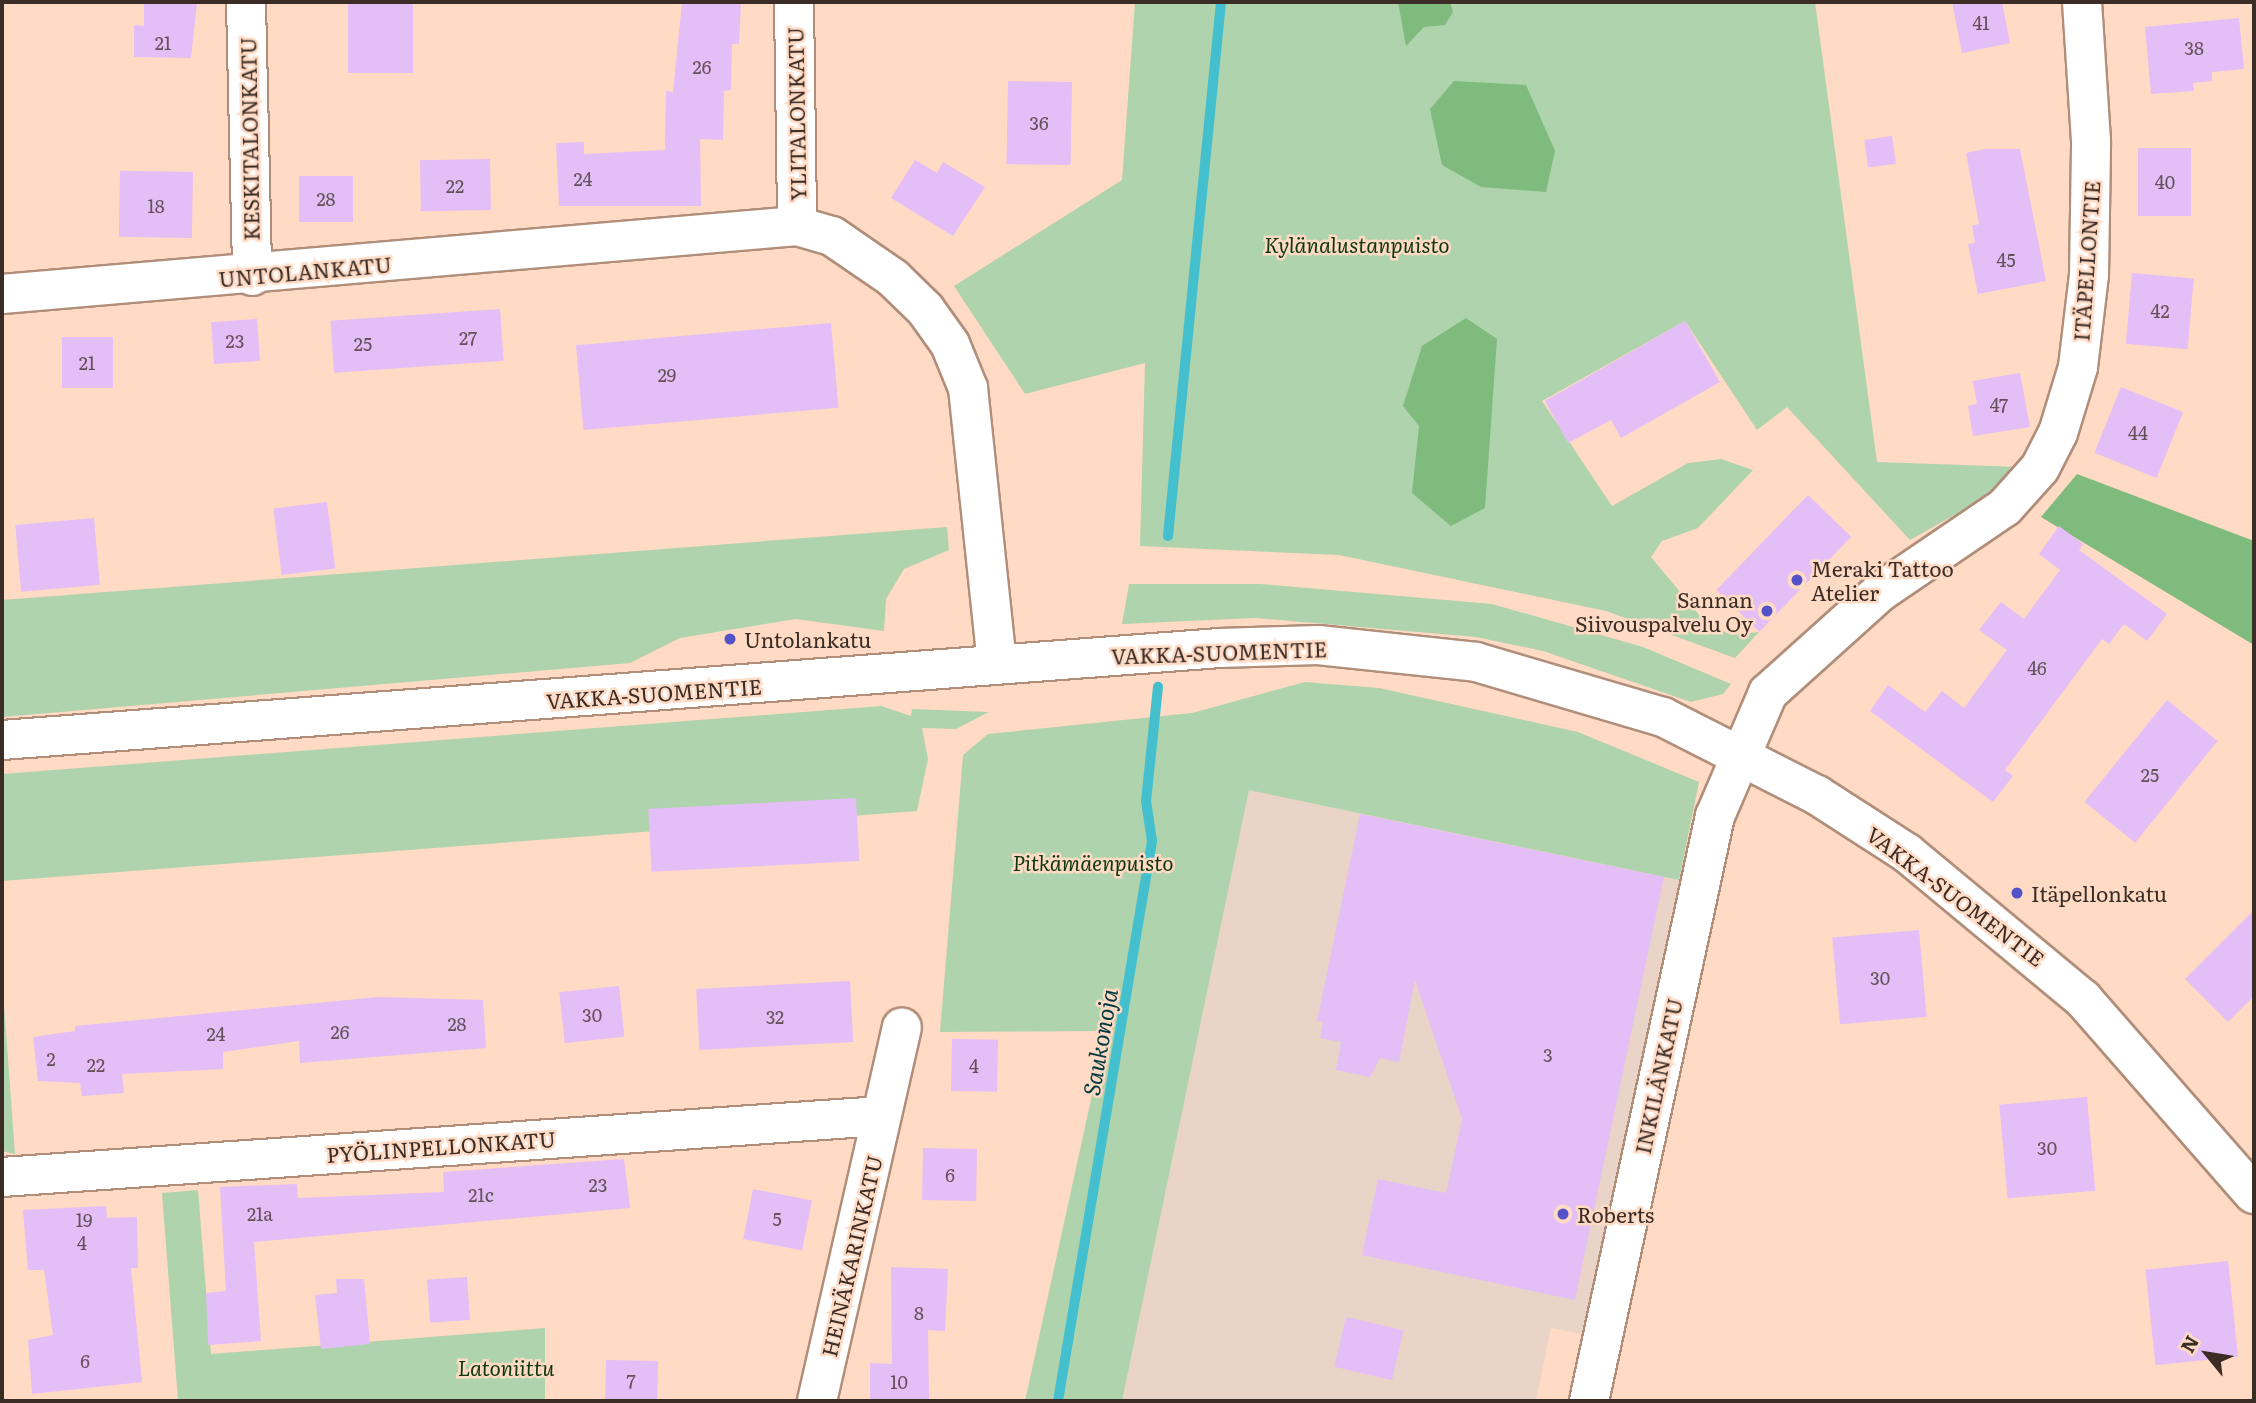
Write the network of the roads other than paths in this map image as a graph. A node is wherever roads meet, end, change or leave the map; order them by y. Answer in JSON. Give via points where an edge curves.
{"nodes":[{"id":1,"x":246,"y":2,"type":"edge"},
{"id":2,"x":794,"y":2,"type":"edge"},
{"id":3,"x":2082,"y":2,"type":"edge"},
{"id":4,"x":797,"y":226,"type":"junction"},
{"id":5,"x":252,"y":276,"type":"junction"},
{"id":6,"x":2,"y":294,"type":"edge"},
{"id":7,"x":997,"y":664,"type":"junction"},
{"id":8,"x":2,"y":740,"type":"edge"},
{"id":9,"x":1739,"y":754,"type":"junction"},
{"id":10,"x":902,"y":1028,"type":"dead end"},
{"id":11,"x":880,"y":1116,"type":"junction"},
{"id":12,"x":2,"y":1177,"type":"edge"},
{"id":13,"x":2254,"y":1194,"type":"edge"},
{"id":14,"x":817,"y":1401,"type":"edge"},
{"id":15,"x":1588,"y":1401,"type":"edge"}],
"edges":[{"from":1,"to":5,"type":"street","name":"KESKITALONKATU"},
{"from":2,"to":4,"type":"street","name":"YLITALONKATU"},
{"from":3,"to":9,"type":"street","name":"ITÄPELLONTIE","via":[[2091,141],[2089,275],[2077,367],[2050,453],[2005,507],[1880,592],[1796,665],[1768,693]]},
{"from":4,"to":5,"type":"street","name":"UNTOLANKATU"},
{"from":4,"to":7,"type":"street","name":"UNTOLANKATU","via":[[832,236],[893,278],[950,344],[976,428]]},
{"from":5,"to":6,"type":"street","name":"UNTOLANKATU"},
{"from":7,"to":8,"type":"street","name":"VAKKA-SUOMENTIE"},
{"from":7,"to":9,"type":"street","name":"VAKKA-SUOMENTIE","via":[[1318,645],[1476,662],[1663,717]]},
{"from":9,"to":13,"type":"street","name":"VAKKA-SUOMENTIE","via":[[1907,853],[2031,950],[2108,1026]]},
{"from":9,"to":15,"type":"street","name":"INKILÄNKATU","via":[[1699,881]]},
{"from":10,"to":11,"type":"street","name":"HEINÄKARINKATU"},
{"from":11,"to":12,"type":"street","name":"PYÖLINPELLONKATU"},
{"from":11,"to":14,"type":"street","name":"HEINÄKARINKATU","via":[[874,1173]]}]}
